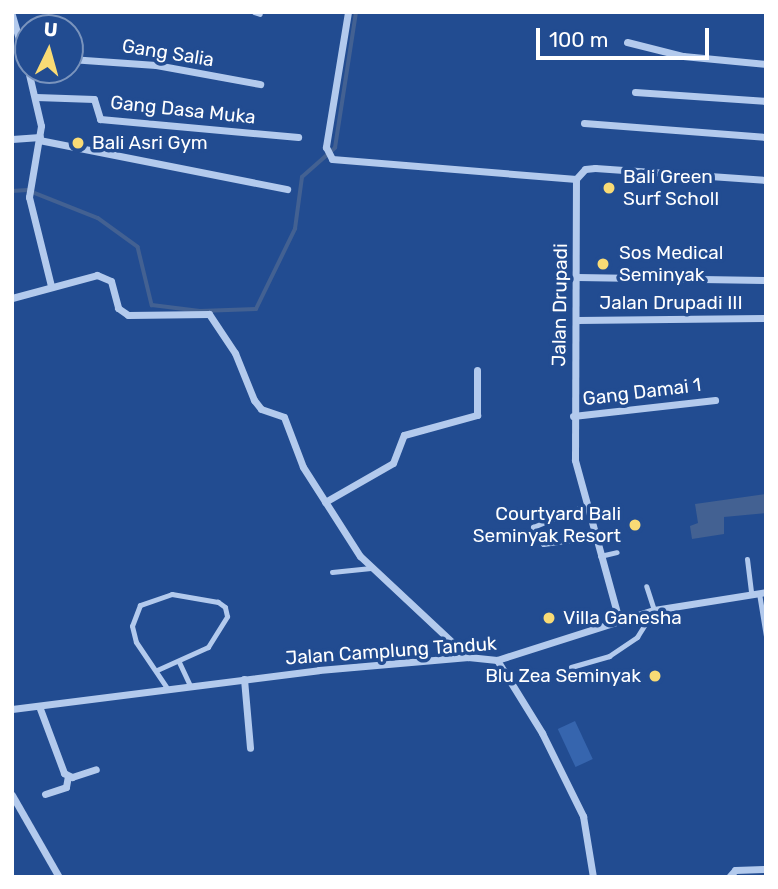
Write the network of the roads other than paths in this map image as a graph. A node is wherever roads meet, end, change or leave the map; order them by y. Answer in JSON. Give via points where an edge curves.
{"nodes":[{"id":1,"x":348,"y":12,"type":"edge"},
{"id":2,"x":627,"y":42,"type":"dead end"},
{"id":3,"x":84,"y":60,"type":"edge"},
{"id":4,"x":766,"y":64,"type":"edge"},
{"id":5,"x":32,"y":84,"type":"edge"},
{"id":6,"x":260,"y":84,"type":"dead end"},
{"id":7,"x":635,"y":92,"type":"dead end"},
{"id":8,"x":36,"y":97,"type":"junction"},
{"id":9,"x":766,"y":101,"type":"edge"},
{"id":10,"x":584,"y":123,"type":"dead end"},
{"id":11,"x":298,"y":137,"type":"dead end"},
{"id":12,"x":766,"y":137,"type":"edge"},
{"id":13,"x":12,"y":139,"type":"edge"},
{"id":14,"x":40,"y":139,"type":"junction"},
{"id":15,"x":576,"y":179,"type":"junction"},
{"id":16,"x":766,"y":180,"type":"edge"},
{"id":17,"x":287,"y":189,"type":"dead end"},
{"id":18,"x":577,"y":277,"type":"junction"},
{"id":19,"x":766,"y":280,"type":"edge"},
{"id":20,"x":51,"y":286,"type":"junction"},
{"id":21,"x":12,"y":298,"type":"edge"},
{"id":22,"x":766,"y":318,"type":"edge"},
{"id":23,"x":577,"y":320,"type":"junction"},
{"id":24,"x":477,"y":370,"type":"dead end"},
{"id":25,"x":715,"y":400,"type":"dead end"},
{"id":26,"x":573,"y":416,"type":"junction"},
{"id":27,"x":325,"y":502,"type":"junction"},
{"id":28,"x":584,"y":506,"type":"junction"},
{"id":29,"x":572,"y":540,"type":"dead end"},
{"id":30,"x":617,"y":552,"type":"dead end"},
{"id":31,"x":598,"y":557,"type":"junction"},
{"id":32,"x":747,"y":559,"type":"dead end"},
{"id":33,"x":370,"y":568,"type":"junction"},
{"id":34,"x":332,"y":572,"type":"dead end"},
{"id":35,"x":646,"y":586,"type":"dead end"},
{"id":36,"x":759,"y":593,"type":"edge"},
{"id":37,"x":654,"y":610,"type":"junction"},
{"id":38,"x":619,"y":620,"type":"junction"},
{"id":39,"x":766,"y":636,"type":"edge"},
{"id":40,"x":468,"y":657,"type":"junction"},
{"id":41,"x":497,"y":660,"type":"junction"},
{"id":42,"x":179,"y":662,"type":"junction"},
{"id":43,"x":571,"y":667,"type":"dead end"},
{"id":44,"x":157,"y":670,"type":"junction"},
{"id":45,"x":244,"y":679,"type":"junction"},
{"id":46,"x":190,"y":686,"type":"junction"},
{"id":47,"x":167,"y":688,"type":"junction"},
{"id":48,"x":39,"y":706,"type":"junction"},
{"id":49,"x":12,"y":709,"type":"edge"},
{"id":50,"x":250,"y":748,"type":"dead end"},
{"id":51,"x":96,"y":769,"type":"dead end"},
{"id":52,"x":68,"y":776,"type":"junction"},
{"id":53,"x":45,"y":794,"type":"dead end"},
{"id":54,"x":12,"y":795,"type":"edge"},
{"id":55,"x":766,"y":869,"type":"edge"},
{"id":56,"x":59,"y":877,"type":"edge"},
{"id":57,"x":593,"y":877,"type":"edge"},
{"id":58,"x":729,"y":877,"type":"edge"}],
"edges":[{"from":1,"to":15,"type":"street","via":[[326,146],[332,159]]},
{"from":2,"to":4,"type":"street","via":[[683,56]]},
{"from":3,"to":6,"type":"street","name":"Gang Salia","via":[[156,65]]},
{"from":5,"to":8,"type":"street"},
{"from":7,"to":9,"type":"street"},
{"from":8,"to":11,"type":"street","name":"Gang Dasa Muka","via":[[94,99],[100,118]]},
{"from":8,"to":14,"type":"street"},
{"from":10,"to":12,"type":"street"},
{"from":13,"to":14,"type":"street"},
{"from":14,"to":17,"type":"street"},
{"from":14,"to":20,"type":"street","via":[[29,193]]},
{"from":15,"to":16,"type":"street","via":[[584,169],[595,168]]},
{"from":15,"to":18,"type":"street","name":"Jalan Drupadi"},
{"from":18,"to":19,"type":"street"},
{"from":18,"to":23,"type":"street","name":"Jalan Drupadi"},
{"from":20,"to":21,"type":"street"},
{"from":20,"to":27,"type":"street","via":[[97,275],[111,281],[118,308],[128,315],[190,311],[212,317],[235,353],[254,400],[261,409],[284,417],[292,429],[303,467]]},
{"from":22,"to":23,"type":"street","name":"Jalan Drupadi III"},
{"from":23,"to":26,"type":"street","name":"Jalan Drupadi"},
{"from":24,"to":27,"type":"street","via":[[477,415],[414,429],[404,435],[393,463]]},
{"from":25,"to":26,"type":"street","name":"Gang Damai 1"},
{"from":26,"to":28,"type":"street","name":"Jalan Drupadi"},
{"from":27,"to":33,"type":"street"},
{"from":28,"to":29,"type":"lane","via":[[533,527],[543,544]]},
{"from":28,"to":31,"type":"street","name":"Jalan Drupadi"},
{"from":30,"to":31,"type":"lane"},
{"from":31,"to":38,"type":"street","name":"Jalan Drupadi"},
{"from":32,"to":36,"type":"lane"},
{"from":33,"to":34,"type":"lane"},
{"from":33,"to":40,"type":"street"},
{"from":35,"to":37,"type":"lane"},
{"from":36,"to":37,"type":"street","name":"Jalan Camplung Tanduk"},
{"from":36,"to":39,"type":"lane"},
{"from":37,"to":38,"type":"street","name":"Jalan Camplung Tanduk"},
{"from":37,"to":43,"type":"lane","via":[[628,644]]},
{"from":38,"to":41,"type":"street","name":"Jalan Camplung Tanduk","via":[[558,644]]},
{"from":40,"to":41,"type":"street","name":"Jalan Camplung Tanduk"},
{"from":40,"to":45,"type":"street","name":"Jalan Camplung Tanduk"},
{"from":41,"to":57,"type":"street","via":[[542,733],[583,816]]},
{"from":42,"to":44,"type":"lane"},
{"from":42,"to":44,"type":"lane","via":[[208,647],[227,616],[218,602],[172,594],[140,606],[132,626],[136,642]]},
{"from":42,"to":46,"type":"lane"},
{"from":44,"to":47,"type":"lane"},
{"from":45,"to":46,"type":"street","name":"Jalan Camplung Tanduk"},
{"from":45,"to":50,"type":"street"},
{"from":46,"to":47,"type":"street","name":"Jalan Camplung Tanduk"},
{"from":47,"to":48,"type":"street","name":"Jalan Camplung Tanduk"},
{"from":48,"to":49,"type":"street","name":"Jalan Camplung Tanduk"},
{"from":48,"to":52,"type":"street"},
{"from":51,"to":52,"type":"street"},
{"from":52,"to":53,"type":"street","via":[[66,787]]},
{"from":54,"to":56,"type":"street"},
{"from":55,"to":58,"type":"street","via":[[735,870]]}]}
